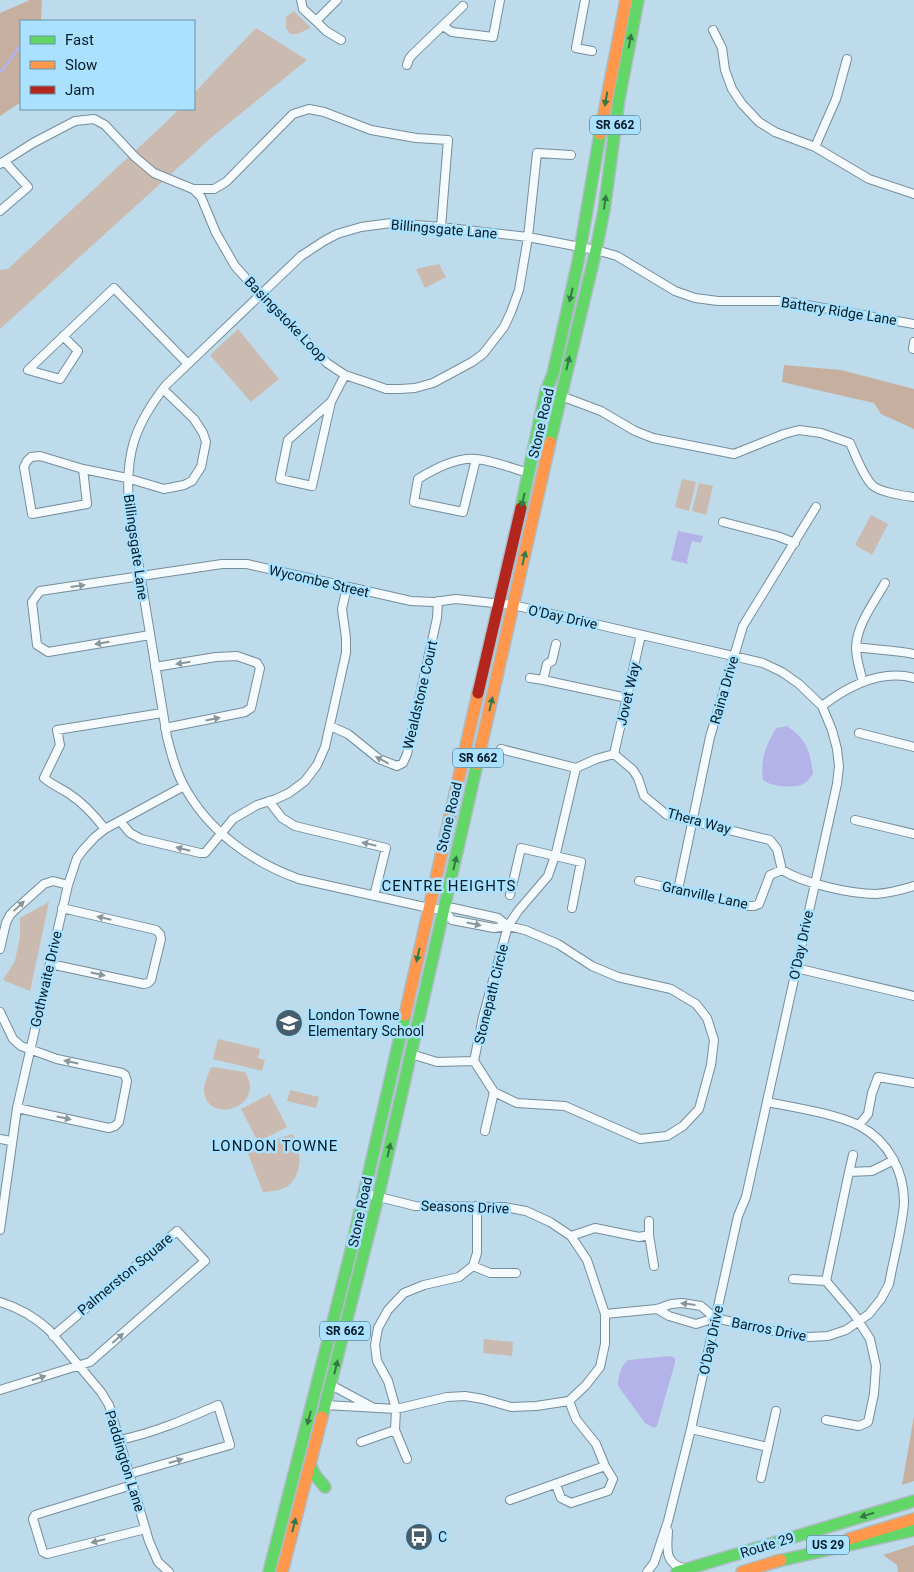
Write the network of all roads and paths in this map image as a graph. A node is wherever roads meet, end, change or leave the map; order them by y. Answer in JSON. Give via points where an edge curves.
{"nodes":[{"id":1,"x":301,"y":0,"type":"edge"},
{"id":2,"x":337,"y":0,"type":"edge"},
{"id":3,"x":500,"y":0,"type":"edge"},
{"id":4,"x":585,"y":0,"type":"edge"},
{"id":5,"x":626,"y":0,"type":"edge"},
{"id":6,"x":638,"y":0,"type":"edge"},
{"id":7,"x":463,"y":6,"type":"dead end"},
{"id":8,"x":316,"y":21,"type":"junction"},
{"id":9,"x":443,"y":26,"type":"junction"},
{"id":10,"x":713,"y":30,"type":"dead end"},
{"id":11,"x":340,"y":40,"type":"dead end"},
{"id":12,"x":592,"y":51,"type":"dead end"},
{"id":13,"x":847,"y":60,"type":"dead end"},
{"id":14,"x":407,"y":65,"type":"dead end"},
{"id":15,"x":815,"y":146,"type":"junction"},
{"id":16,"x":570,"y":155,"type":"dead end"},
{"id":17,"x":2,"y":163,"type":"edge"},
{"id":18,"x":193,"y":189,"type":"junction"},
{"id":19,"x":914,"y":194,"type":"edge"},
{"id":20,"x":0,"y":211,"type":"edge"},
{"id":21,"x":441,"y":227,"type":"junction"},
{"id":22,"x":528,"y":237,"type":"junction"},
{"id":23,"x":581,"y":247,"type":"junction"},
{"id":24,"x":596,"y":250,"type":"junction"},
{"id":25,"x":260,"y":294,"type":"junction"},
{"id":26,"x":914,"y":324,"type":"edge"},
{"id":27,"x":63,"y":336,"type":"junction"},
{"id":28,"x":914,"y":342,"type":"edge"},
{"id":29,"x":914,"y":349,"type":"edge"},
{"id":30,"x":188,"y":364,"type":"junction"},
{"id":31,"x":346,"y":375,"type":"junction"},
{"id":32,"x":163,"y":389,"type":"junction"},
{"id":33,"x":561,"y":396,"type":"junction"},
{"id":34,"x":332,"y":402,"type":"junction"},
{"id":35,"x":476,"y":459,"type":"junction"},
{"id":36,"x":83,"y":469,"type":"junction"},
{"id":37,"x":529,"y":473,"type":"junction"},
{"id":38,"x":127,"y":478,"type":"junction"},
{"id":39,"x":914,"y":496,"type":"edge"},
{"id":40,"x":816,"y":507,"type":"dead end"},
{"id":41,"x":723,"y":522,"type":"dead end"},
{"id":42,"x":795,"y":543,"type":"junction"},
{"id":43,"x":140,"y":577,"type":"junction"},
{"id":44,"x":885,"y":583,"type":"dead end"},
{"id":45,"x":347,"y":587,"type":"junction"},
{"id":46,"x":438,"y":601,"type":"junction"},
{"id":47,"x":498,"y":604,"type":"junction"},
{"id":48,"x":513,"y":606,"type":"junction"},
{"id":49,"x":150,"y":635,"type":"junction"},
{"id":50,"x":641,"y":635,"type":"junction"},
{"id":51,"x":556,"y":644,"type":"dead end"},
{"id":52,"x":856,"y":647,"type":"junction"},
{"id":53,"x":914,"y":654,"type":"edge"},
{"id":54,"x":734,"y":656,"type":"junction"},
{"id":55,"x":155,"y":666,"type":"junction"},
{"id":56,"x":530,"y":678,"type":"dead end"},
{"id":57,"x":914,"y":678,"type":"edge"},
{"id":58,"x":543,"y":680,"type":"junction"},
{"id":59,"x":863,"y":682,"type":"junction"},
{"id":60,"x":627,"y":698,"type":"junction"},
{"id":61,"x":822,"y":706,"type":"junction"},
{"id":62,"x":162,"y":713,"type":"junction"},
{"id":63,"x":330,"y":726,"type":"junction"},
{"id":64,"x":165,"y":728,"type":"junction"},
{"id":65,"x":860,"y":733,"type":"dead end"},
{"id":66,"x":914,"y":747,"type":"edge"},
{"id":67,"x":501,"y":750,"type":"dead end"},
{"id":68,"x":614,"y":754,"type":"junction"},
{"id":69,"x":576,"y":768,"type":"junction"},
{"id":70,"x":184,"y":786,"type":"junction"},
{"id":71,"x":269,"y":801,"type":"junction"},
{"id":72,"x":855,"y":820,"type":"dead end"},
{"id":73,"x":120,"y":821,"type":"junction"},
{"id":74,"x":693,"y":821,"type":"junction"},
{"id":75,"x":105,"y":829,"type":"junction"},
{"id":76,"x":222,"y":832,"type":"junction"},
{"id":77,"x":914,"y":834,"type":"edge"},
{"id":78,"x":555,"y":857,"type":"junction"},
{"id":79,"x":782,"y":870,"type":"junction"},
{"id":80,"x":639,"y":881,"type":"dead end"},
{"id":81,"x":814,"y":884,"type":"junction"},
{"id":82,"x":68,"y":885,"type":"junction"},
{"id":83,"x":914,"y":886,"type":"edge"},
{"id":84,"x":678,"y":890,"type":"junction"},
{"id":85,"x":510,"y":894,"type":"dead end"},
{"id":86,"x":374,"y":896,"type":"junction"},
{"id":87,"x":62,"y":908,"type":"junction"},
{"id":88,"x":429,"y":908,"type":"junction"},
{"id":89,"x":572,"y":908,"type":"dead end"},
{"id":90,"x":444,"y":910,"type":"junction"},
{"id":91,"x":508,"y":926,"type":"junction"},
{"id":92,"x":0,"y":949,"type":"edge"},
{"id":93,"x":50,"y":964,"type":"junction"},
{"id":94,"x":796,"y":968,"type":"junction"},
{"id":95,"x":914,"y":996,"type":"edge"},
{"id":96,"x":0,"y":1012,"type":"edge"},
{"id":97,"x":30,"y":1050,"type":"junction"},
{"id":98,"x":411,"y":1054,"type":"junction"},
{"id":99,"x":474,"y":1061,"type":"junction"},
{"id":100,"x":914,"y":1083,"type":"edge"},
{"id":101,"x":494,"y":1092,"type":"junction"},
{"id":102,"x":767,"y":1102,"type":"junction"},
{"id":103,"x":17,"y":1108,"type":"junction"},
{"id":104,"x":859,"y":1125,"type":"junction"},
{"id":105,"x":485,"y":1131,"type":"dead end"},
{"id":106,"x":0,"y":1139,"type":"edge"},
{"id":107,"x":12,"y":1141,"type":"junction"},
{"id":108,"x":853,"y":1155,"type":"dead end"},
{"id":109,"x":894,"y":1160,"type":"junction"},
{"id":110,"x":849,"y":1172,"type":"junction"},
{"id":111,"x":364,"y":1193,"type":"junction"},
{"id":112,"x":378,"y":1197,"type":"junction"},
{"id":113,"x":477,"y":1206,"type":"junction"},
{"id":114,"x":1,"y":1213,"type":"edge"},
{"id":115,"x":649,"y":1221,"type":"dead end"},
{"id":116,"x":0,"y":1230,"type":"edge"},
{"id":117,"x":649,"y":1235,"type":"junction"},
{"id":118,"x":570,"y":1236,"type":"junction"},
{"id":119,"x":473,"y":1266,"type":"junction"},
{"id":120,"x":654,"y":1266,"type":"dead end"},
{"id":121,"x":516,"y":1273,"type":"dead end"},
{"id":122,"x":793,"y":1279,"type":"dead end"},
{"id":123,"x":826,"y":1281,"type":"junction"},
{"id":124,"x":0,"y":1302,"type":"edge"},
{"id":125,"x":657,"y":1309,"type":"junction"},
{"id":126,"x":605,"y":1314,"type":"junction"},
{"id":127,"x":715,"y":1318,"type":"junction"},
{"id":128,"x":859,"y":1322,"type":"junction"},
{"id":129,"x":53,"y":1336,"type":"junction"},
{"id":130,"x":78,"y":1364,"type":"junction"},
{"id":131,"x":331,"y":1385,"type":"junction"},
{"id":132,"x":0,"y":1390,"type":"edge"},
{"id":133,"x":569,"y":1401,"type":"junction"},
{"id":134,"x":326,"y":1405,"type":"junction"},
{"id":135,"x":376,"y":1409,"type":"junction"},
{"id":136,"x":396,"y":1409,"type":"junction"},
{"id":137,"x":776,"y":1411,"type":"dead end"},
{"id":138,"x":826,"y":1420,"type":"dead end"},
{"id":139,"x":691,"y":1429,"type":"junction"},
{"id":140,"x":396,"y":1430,"type":"junction"},
{"id":141,"x":119,"y":1440,"type":"junction"},
{"id":142,"x":360,"y":1442,"type":"dead end"},
{"id":143,"x":768,"y":1447,"type":"junction"},
{"id":144,"x":406,"y":1459,"type":"dead end"},
{"id":145,"x":310,"y":1465,"type":"junction"},
{"id":146,"x":605,"y":1466,"type":"junction"},
{"id":147,"x":129,"y":1474,"type":"junction"},
{"id":148,"x":761,"y":1478,"type":"dead end"},
{"id":149,"x":132,"y":1485,"type":"junction"},
{"id":150,"x":556,"y":1485,"type":"junction"},
{"id":151,"x":325,"y":1487,"type":"dead end"},
{"id":152,"x":510,"y":1500,"type":"dead end"},
{"id":153,"x":914,"y":1501,"type":"edge"},
{"id":154,"x":914,"y":1519,"type":"edge"},
{"id":155,"x":668,"y":1521,"type":"junction"},
{"id":156,"x":145,"y":1529,"type":"junction"},
{"id":157,"x":914,"y":1530,"type":"edge"},
{"id":158,"x":774,"y":1562,"type":"junction"},
{"id":159,"x":690,"y":1568,"type":"junction"},
{"id":160,"x":169,"y":1572,"type":"edge"},
{"id":161,"x":268,"y":1572,"type":"edge"},
{"id":162,"x":282,"y":1572,"type":"edge"},
{"id":163,"x":647,"y":1572,"type":"edge"},
{"id":164,"x":677,"y":1572,"type":"edge"},
{"id":165,"x":742,"y":1572,"type":"edge"}],
"edges":[{"from":1,"to":8,"type":"street","via":[[303,9]]},
{"from":2,"to":8,"type":"street"},
{"from":3,"to":9,"type":"street","via":[[493,37],[452,32]]},
{"from":4,"to":12,"type":"street","via":[[576,48]]},
{"from":5,"to":23,"type":"main road","name":"Stone Road","number":"SR 662","one_way":true},
{"from":24,"to":6,"type":"main road","name":"Stone Road","number":"SR 662","one_way":true},
{"from":7,"to":9,"type":"street"},
{"from":8,"to":11,"type":"street"},
{"from":9,"to":14,"type":"street","via":[[409,58]]},
{"from":10,"to":15,"type":"street","via":[[722,48],[728,81],[749,113],[774,132]]},
{"from":13,"to":15,"type":"street","via":[[836,99]]},
{"from":15,"to":19,"type":"street","via":[[869,179]]},
{"from":16,"to":22,"type":"street","name":"Basingstoke Loop","via":[[537,153]]},
{"from":17,"to":18,"type":"street","via":[[75,121],[94,119],[105,125],[134,157],[154,173]]},
{"from":17,"to":20,"type":"street","via":[[28,187]]},
{"from":18,"to":21,"type":"street","via":[[214,189],[226,182],[292,114],[309,109],[371,130],[448,140]]},
{"from":18,"to":25,"type":"street","name":"Basingstoke Loop","via":[[205,204],[232,262]]},
{"from":21,"to":22,"type":"street","name":"Billingsgate Lane"},
{"from":21,"to":25,"type":"street","name":"Billingsgate Lane","via":[[391,223],[343,232],[301,256]]},
{"from":22,"to":23,"type":"street","name":"Billingsgate Lane"},
{"from":22,"to":31,"type":"street","name":"Basingstoke Loop","via":[[519,290],[511,312],[483,354],[449,376],[415,388],[386,389]]},
{"from":23,"to":24,"type":"street","name":"Billingsgate Lane"},
{"from":23,"to":37,"type":"main road","name":"Stone Road","number":"SR 662","one_way":true},
{"from":24,"to":26,"type":"street","name":"Battery Ridge Lane","via":[[617,256],[676,291],[695,298],[784,301]]},
{"from":33,"to":24,"type":"main road","name":"Stone Road","number":"SR 662","one_way":true},
{"from":25,"to":30,"type":"street","name":"Billingsgate Lane"},
{"from":25,"to":31,"type":"street","name":"Basingstoke Loop","via":[[327,363]]},
{"from":27,"to":27,"type":"street","via":[[56,343],[28,370],[60,379],[78,351]]},
{"from":27,"to":30,"type":"street","via":[[114,288]]},
{"from":28,"to":29,"type":"street"},
{"from":30,"to":32,"type":"street","name":"Billingsgate Lane"},
{"from":31,"to":34,"type":"street"},
{"from":32,"to":38,"type":"street","name":"Billingsgate Lane","via":[[138,428]]},
{"from":32,"to":38,"type":"street","via":[[204,433],[206,442],[201,467],[192,481],[164,489]]},
{"from":33,"to":39,"type":"street","via":[[601,411],[634,431],[653,438],[734,454],[799,430],[821,432],[850,443],[874,487],[902,496]]},
{"from":48,"to":33,"type":"main road","name":"Stone Road","number":"SR 662","one_way":true},
{"from":34,"to":34,"type":"street","via":[[312,486],[280,479],[288,440]]},
{"from":35,"to":35,"type":"street","via":[[458,460],[418,479],[414,502],[463,512]]},
{"from":35,"to":37,"type":"street"},
{"from":36,"to":36,"type":"street","via":[[87,504],[32,514],[24,467],[26,461],[40,456]]},
{"from":36,"to":38,"type":"street"},
{"from":37,"to":47,"type":"main road","name":"Stone Road","number":"SR 662","one_way":true},
{"from":38,"to":43,"type":"street","name":"Billingsgate Lane"},
{"from":40,"to":42,"type":"street","name":"Raina Drive"},
{"from":41,"to":42,"type":"street"},
{"from":42,"to":54,"type":"street","name":"Raina Drive","via":[[743,626]]},
{"from":43,"to":45,"type":"street","name":"Wycombe Street","via":[[236,563]]},
{"from":43,"to":49,"type":"street","name":"Billingsgate Lane"},
{"from":49,"to":43,"type":"street","name":"Wycombe Street","one_way":true,"via":[[48,652],[37,645],[32,602],[40,591]]},
{"from":44,"to":52,"type":"street","via":[[860,628]]},
{"from":45,"to":46,"type":"street","name":"Wycombe Street","via":[[411,601]]},
{"from":45,"to":63,"type":"street","via":[[342,609],[346,652]]},
{"from":46,"to":47,"type":"street","name":"Wycombe Street","via":[[462,599]]},
{"from":46,"to":63,"type":"street","name":"Wealdstone Court","one_way":true,"via":[[437,618],[403,763],[397,766],[378,759],[344,732]]},
{"from":47,"to":48,"type":"street","name":"O'Day Drive"},
{"from":47,"to":88,"type":"main road","name":"Stone Road","number":"SR 662"},
{"from":48,"to":50,"type":"street","name":"O'Day Drive"},
{"from":90,"to":48,"type":"main road","name":"Stone Road","number":"SR 662","one_way":true},
{"from":49,"to":55,"type":"street","name":"Billingsgate Lane"},
{"from":50,"to":54,"type":"street","name":"O'Day Drive"},
{"from":50,"to":60,"type":"street","name":"Jovet Way"},
{"from":51,"to":58,"type":"street"},
{"from":52,"to":53,"type":"street"},
{"from":52,"to":59,"type":"street"},
{"from":54,"to":61,"type":"street","name":"O'Day Drive","via":[[763,663],[782,672]]},
{"from":54,"to":74,"type":"street","name":"Raina Drive","via":[[710,737]]},
{"from":55,"to":62,"type":"street","name":"Billingsgate Lane"},
{"from":64,"to":55,"type":"street","one_way":true,"via":[[245,712],[251,708],[260,668],[257,663],[237,656]]},
{"from":56,"to":58,"type":"street"},
{"from":57,"to":59,"type":"street","via":[[889,676]]},
{"from":58,"to":60,"type":"street"},
{"from":59,"to":61,"type":"street"},
{"from":60,"to":68,"type":"street","name":"Jovet Way"},
{"from":61,"to":81,"type":"street","name":"O'Day Drive","via":[[834,739],[838,766],[837,784]]},
{"from":62,"to":64,"type":"street","name":"Billingsgate Lane"},
{"from":62,"to":75,"type":"street","via":[[58,730],[60,745],[44,778],[69,793]]},
{"from":63,"to":71,"type":"street","via":[[324,751],[305,781],[289,793]]},
{"from":64,"to":70,"type":"street","name":"Billingsgate Lane"},
{"from":65,"to":66,"type":"street"},
{"from":67,"to":69,"type":"street"},
{"from":68,"to":69,"type":"street"},
{"from":68,"to":74,"type":"street","name":"Thera Way","via":[[633,770],[644,796],[652,804],[667,815]]},
{"from":69,"to":78,"type":"street"},
{"from":70,"to":73,"type":"street","name":"Gothwaite Drive"},
{"from":70,"to":76,"type":"street","name":"Billingsgate Lane","via":[[203,813]]},
{"from":71,"to":76,"type":"street","via":[[240,814]]},
{"from":86,"to":71,"type":"street","one_way":true,"via":[[386,848],[295,826],[282,818]]},
{"from":72,"to":77,"type":"street"},
{"from":73,"to":75,"type":"street","name":"Gothwaite Drive"},
{"from":76,"to":73,"type":"street","one_way":true,"via":[[208,851],[200,854],[141,839],[130,833]]},
{"from":74,"to":79,"type":"street","name":"Thera Way","via":[[770,840],[777,850]]},
{"from":74,"to":84,"type":"street","name":"Raina Drive"},
{"from":75,"to":82,"type":"street","name":"Gothwaite Drive","via":[[83,850]]},
{"from":76,"to":86,"type":"street","name":"Billingsgate Lane","via":[[244,852],[283,873]]},
{"from":78,"to":85,"type":"street","via":[[521,848]]},
{"from":78,"to":89,"type":"street","via":[[582,862]]},
{"from":78,"to":91,"type":"street","via":[[548,876]]},
{"from":79,"to":81,"type":"street","via":[[794,878]]},
{"from":79,"to":84,"type":"street","name":"Granville Lane","via":[[770,875],[759,904],[754,906]]},
{"from":80,"to":84,"type":"street","name":"Granville Lane"},
{"from":81,"to":83,"type":"street","via":[[873,894]]},
{"from":81,"to":94,"type":"street","name":"O'Day Drive"},
{"from":82,"to":87,"type":"street","name":"Gothwaite Drive"},
{"from":92,"to":82,"type":"street","one_way":true,"via":[[6,923],[16,909],[44,884],[53,881]]},
{"from":86,"to":88,"type":"street","name":"Billingsgate Lane"},
{"from":87,"to":93,"type":"street","name":"Gothwaite Drive"},
{"from":93,"to":87,"type":"street","one_way":true,"via":[[144,984],[152,980],[161,938],[156,930]]},
{"from":88,"to":90,"type":"street","name":"Billingsgate Lane"},
{"from":88,"to":111,"type":"main road","name":"Stone Road","number":"SR 662","one_way":true},
{"from":90,"to":91,"type":"street","name":"Stonepath Circle","via":[[453,908],[498,918]]},
{"from":90,"to":91,"type":"street","name":"Stonepath Circle","one_way":true,"via":[[452,920],[494,928]]},
{"from":90,"to":98,"type":"main road","name":"Stone Road","number":"SR 662"},
{"from":91,"to":99,"type":"street","name":"Stonepath Circle"},
{"from":91,"to":101,"type":"street","name":"Stonepath Circle","via":[[558,944],[592,966],[618,976],[671,988],[696,1004],[707,1018],[714,1040],[699,1109],[683,1126],[667,1136],[640,1139],[565,1106],[517,1103]]},
{"from":93,"to":97,"type":"street","name":"Gothwaite Drive"},
{"from":94,"to":95,"type":"street"},
{"from":94,"to":102,"type":"street","name":"O'Day Drive"},
{"from":96,"to":97,"type":"street","via":[[13,1040]]},
{"from":97,"to":103,"type":"street","name":"Gothwaite Drive"},
{"from":103,"to":97,"type":"street","one_way":true,"via":[[109,1128],[119,1122],[127,1084],[125,1075]]},
{"from":98,"to":99,"type":"street","name":"Stonepath Circle","via":[[438,1062]]},
{"from":112,"to":98,"type":"main road","name":"Stone Road","number":"SR 662","one_way":true},
{"from":99,"to":101,"type":"street","name":"Stonepath Circle"},
{"from":100,"to":104,"type":"street","via":[[878,1077],[868,1114]]},
{"from":101,"to":105,"type":"street"},
{"from":102,"to":104,"type":"street","name":"Barros Drive"},
{"from":102,"to":127,"type":"street","name":"O'Day Drive"},
{"from":103,"to":107,"type":"street","name":"Gothwaite Drive"},
{"from":104,"to":109,"type":"street","name":"Barros Drive","via":[[876,1137]]},
{"from":106,"to":107,"type":"street"},
{"from":107,"to":114,"type":"street","name":"Gothwaite Drive"},
{"from":108,"to":110,"type":"street"},
{"from":109,"to":110,"type":"street","via":[[872,1171]]},
{"from":109,"to":128,"type":"street","name":"Barros Drive","via":[[902,1180],[904,1200],[892,1274],[881,1299]]},
{"from":110,"to":123,"type":"street"},
{"from":111,"to":112,"type":"street","name":"Seasons Drive"},
{"from":111,"to":161,"type":"main road","name":"Stone Road","number":"SR 662","one_way":true},
{"from":112,"to":113,"type":"street","name":"Seasons Drive","via":[[415,1206]]},
{"from":131,"to":112,"type":"main road","name":"Stone Road","number":"SR 662","one_way":true},
{"from":113,"to":118,"type":"street","name":"Seasons Drive","via":[[526,1211]]},
{"from":113,"to":119,"type":"street","via":[[477,1253]]},
{"from":114,"to":116,"type":"street","name":"Gothwaite Drive"},
{"from":115,"to":117,"type":"street"},
{"from":117,"to":118,"type":"street","via":[[639,1237],[594,1228]]},
{"from":117,"to":120,"type":"street"},
{"from":118,"to":126,"type":"street","name":"Seasons Drive","via":[[588,1260]]},
{"from":119,"to":121,"type":"street","via":[[490,1273]]},
{"from":119,"to":136,"type":"street","via":[[459,1277],[404,1293],[384,1316],[375,1345],[377,1361],[388,1381]]},
{"from":122,"to":123,"type":"street"},
{"from":123,"to":128,"type":"street"},
{"from":124,"to":129,"type":"street","name":"Paddington Lane","via":[[31,1315]]},
{"from":125,"to":126,"type":"street"},
{"from":125,"to":127,"type":"street","via":[[696,1324]]},
{"from":127,"to":125,"type":"street","one_way":true,"via":[[701,1306],[682,1303]]},
{"from":126,"to":133,"type":"street","name":"Seasons Drive","via":[[605,1344],[600,1367]]},
{"from":127,"to":128,"type":"street","name":"Barros Drive","via":[[809,1337],[828,1336]]},
{"from":127,"to":139,"type":"street","name":"O'Day Drive"},
{"from":128,"to":138,"type":"street","via":[[870,1339],[876,1366],[868,1422],[859,1426]]},
{"from":129,"to":130,"type":"street","name":"Paddington Lane"},
{"from":130,"to":129,"type":"street","name":"Palmerston Square","one_way":true,"via":[[90,1362],[205,1261],[177,1231]]},
{"from":132,"to":130,"type":"street","one_way":true},
{"from":130,"to":141,"type":"street","name":"Paddington Lane","via":[[104,1396]]},
{"from":131,"to":134,"type":"main road","name":"Stone Road","number":"SR 662"},
{"from":131,"to":135,"type":"street"},
{"from":133,"to":136,"type":"street","via":[[511,1407],[465,1396]]},
{"from":133,"to":146,"type":"street","via":[[576,1419],[596,1444]]},
{"from":134,"to":135,"type":"street"},
{"from":134,"to":145,"type":"main road","name":"Stone Road","number":"SR 662"},
{"from":135,"to":136,"type":"street"},
{"from":136,"to":140,"type":"street"},
{"from":137,"to":143,"type":"street"},
{"from":139,"to":143,"type":"street"},
{"from":139,"to":155,"type":"street","name":"O'Day Drive"},
{"from":140,"to":142,"type":"street"},
{"from":140,"to":144,"type":"street"},
{"from":141,"to":147,"type":"street","name":"Paddington Lane"},
{"from":147,"to":141,"type":"street","one_way":true,"via":[[230,1445],[218,1405],[172,1426]]},
{"from":143,"to":148,"type":"street"},
{"from":145,"to":151,"type":"main road"},
{"from":162,"to":145,"type":"main road","name":"Stone Road","number":"SR 662","one_way":true},
{"from":146,"to":150,"type":"street"},
{"from":146,"to":150,"type":"street","via":[[613,1479],[608,1491],[570,1503],[561,1498]]},
{"from":147,"to":149,"type":"street","name":"Paddington Lane"},
{"from":149,"to":156,"type":"street","name":"Paddington Lane"},
{"from":156,"to":149,"type":"street","one_way":true,"via":[[47,1554],[43,1552],[33,1519],[35,1515]]},
{"from":150,"to":152,"type":"street"},
{"from":153,"to":159,"type":"main road","name":"Route 29","number":"US 29","one_way":true},
{"from":154,"to":158,"type":"main road","name":"Route 29","number":"US 29"},
{"from":155,"to":159,"type":"street","name":"O'Day Drive","via":[[670,1560],[676,1566]]},
{"from":155,"to":163,"type":"street","name":"O'Day Drive","via":[[654,1563]]},
{"from":156,"to":160,"type":"street","name":"Paddington Lane","via":[[158,1562]]},
{"from":157,"to":158,"type":"main road"},
{"from":158,"to":165,"type":"main road","name":"Route 29","number":"US 29"},
{"from":159,"to":164,"type":"main road","name":"Route 29","number":"US 29"}]}
